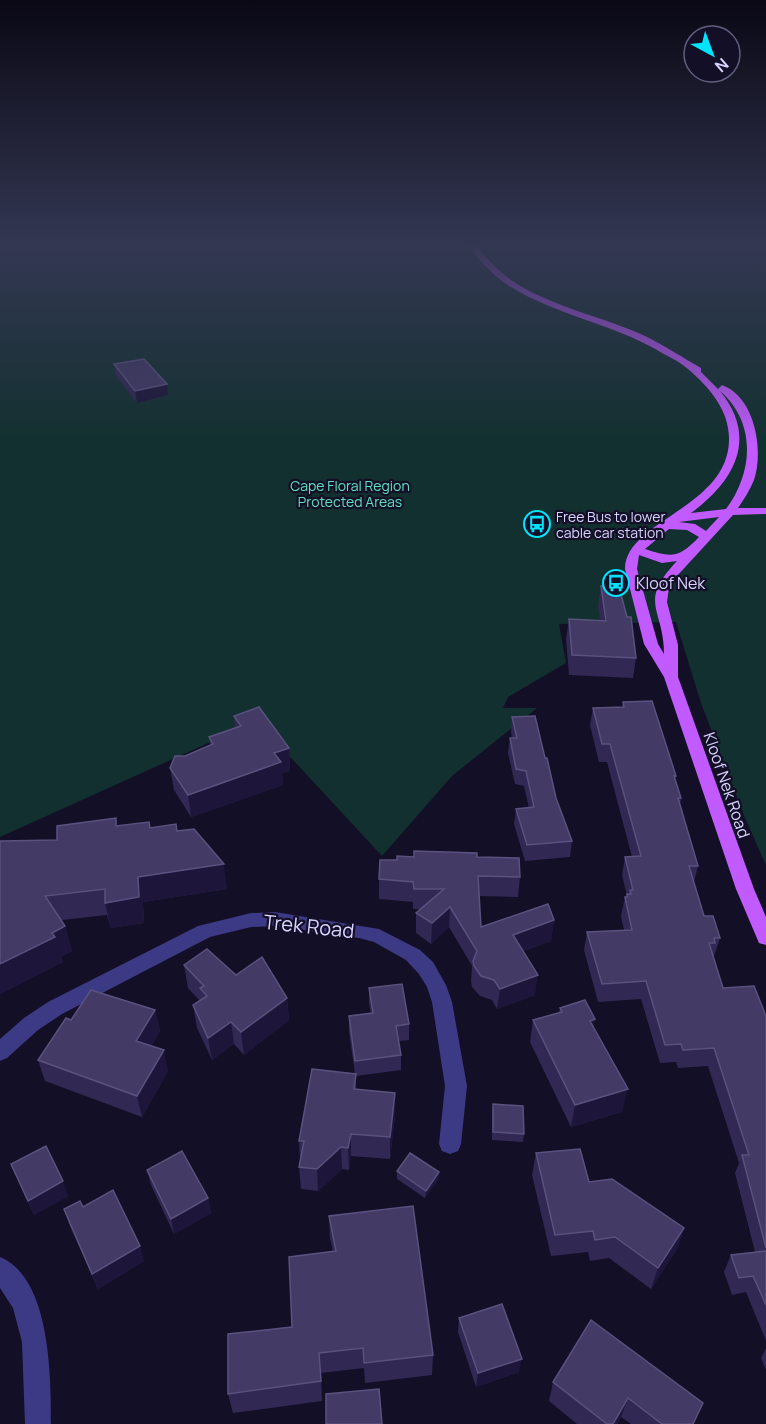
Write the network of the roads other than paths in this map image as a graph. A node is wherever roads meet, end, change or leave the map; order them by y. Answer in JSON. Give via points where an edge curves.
{"nodes":[{"id":1,"x":575,"y":312,"type":"edge"},
{"id":2,"x":689,"y":364,"type":"junction"},
{"id":3,"x":731,"y":512,"type":"junction"},
{"id":4,"x":766,"y":512,"type":"edge"},
{"id":5,"x":677,"y":518,"type":"junction"},
{"id":6,"x":666,"y":527,"type":"junction"},
{"id":7,"x":706,"y":538,"type":"junction"},
{"id":8,"x":636,"y":550,"type":"junction"},
{"id":9,"x":688,"y":556,"type":"junction"},
{"id":10,"x":671,"y":677,"type":"junction"},
{"id":11,"x":766,"y":938,"type":"edge"},
{"id":12,"x":0,"y":1052,"type":"edge"},
{"id":13,"x":450,"y":1144,"type":"dead end"},
{"id":14,"x":0,"y":1269,"type":"edge"},
{"id":15,"x":38,"y":1424,"type":"edge"}],
"edges":[{"from":1,"to":2,"type":"main road","via":[[642,338]]},
{"from":2,"to":3,"type":"main road","name":"Kloof Nek Road","via":[[729,393],[750,425],[754,453],[748,482]]},
{"from":2,"to":5,"type":"main road","via":[[726,405],[735,436],[727,471],[707,494]]},
{"from":3,"to":4,"type":"main road"},
{"from":3,"to":5,"type":"main road"},
{"from":3,"to":7,"type":"main road","name":"Kloof Nek Road"},
{"from":5,"to":6,"type":"main road"},
{"from":6,"to":7,"type":"main road","via":[[690,526]]},
{"from":6,"to":8,"type":"main road"},
{"from":7,"to":9,"type":"main road","name":"Kloof Nek Road"},
{"from":8,"to":9,"type":"main road","via":[[662,559]]},
{"from":8,"to":10,"type":"main road","name":"Kloof Nek Road","via":[[631,568],[651,644]]},
{"from":9,"to":10,"type":"main road","name":"Kloof Nek Road","via":[[663,586],[660,597],[671,643]]},
{"from":10,"to":11,"type":"main road","name":"Kloof Nek Road"},
{"from":12,"to":13,"type":"street","name":"Trek Road","via":[[31,1023],[55,1008],[205,931],[275,919],[358,931],[379,936],[413,955],[436,984],[456,1086]]},
{"from":14,"to":15,"type":"street","via":[[20,1296],[35,1339]]}]}
